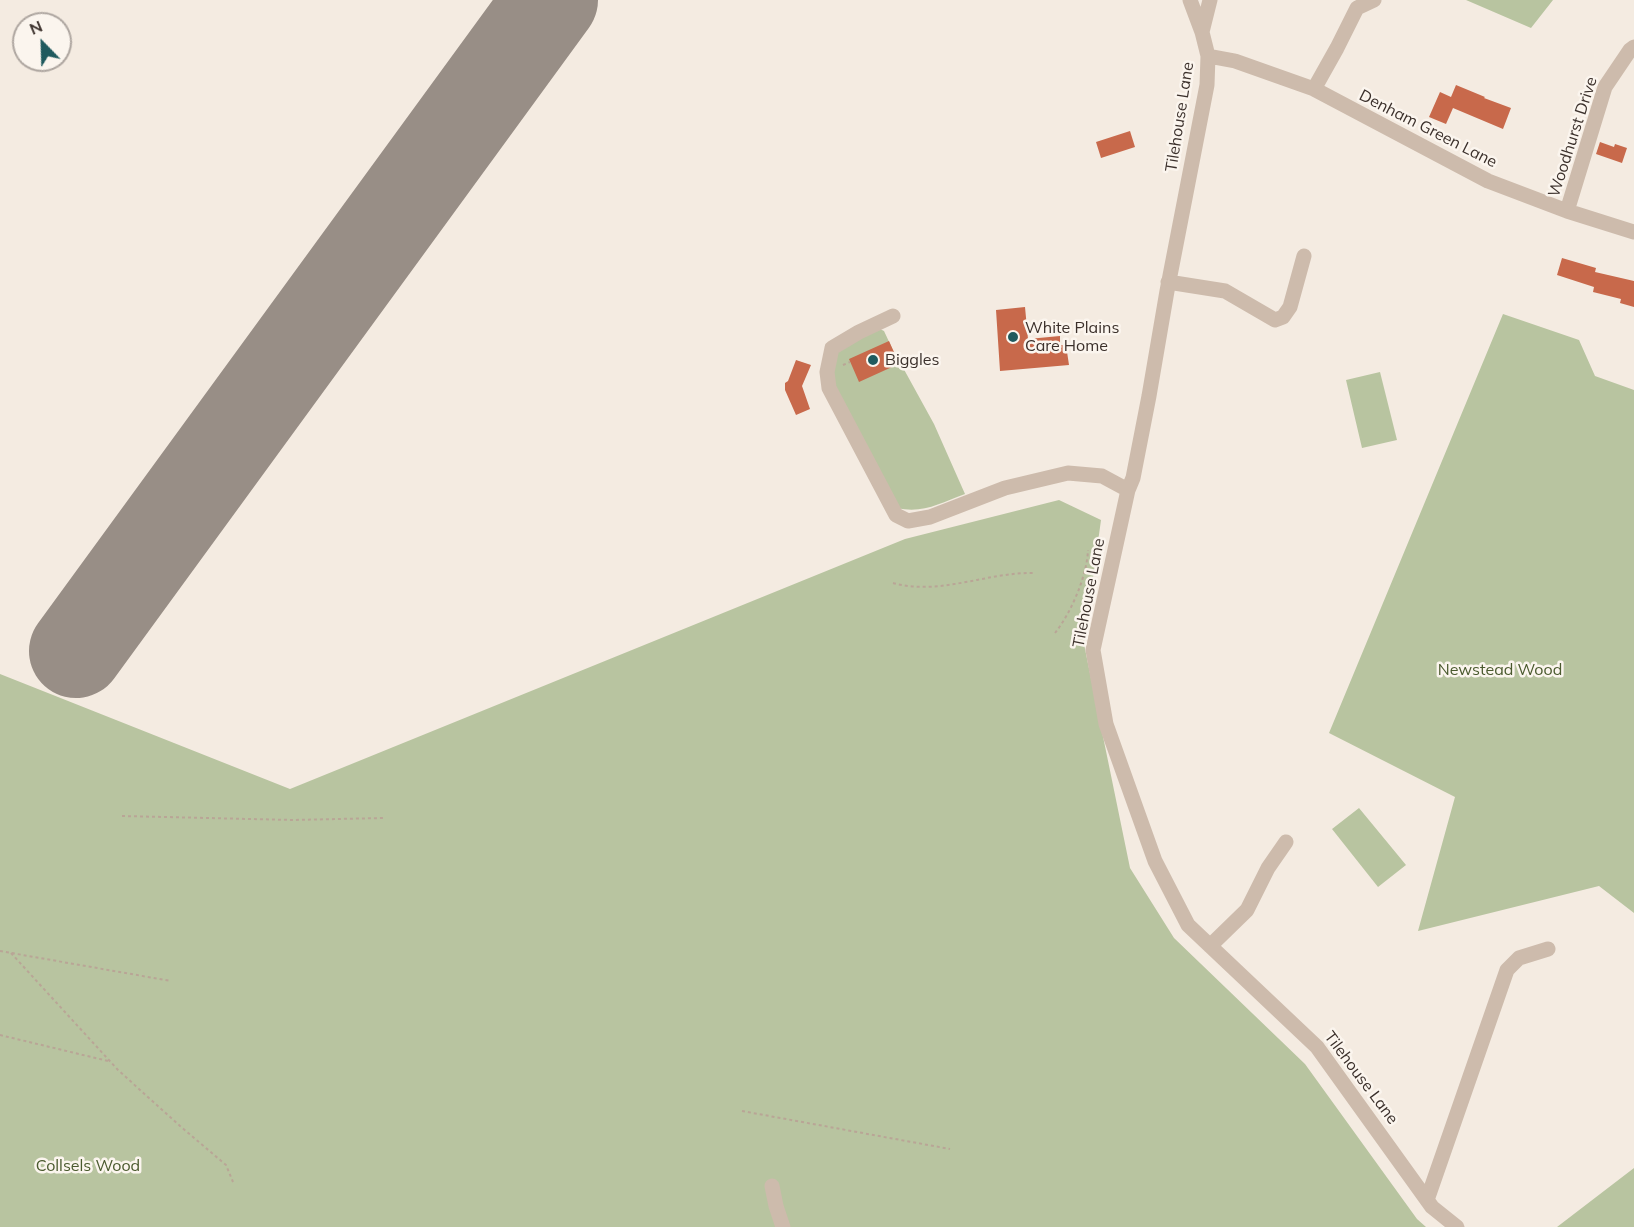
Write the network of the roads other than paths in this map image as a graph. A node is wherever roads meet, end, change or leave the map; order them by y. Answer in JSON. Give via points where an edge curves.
{"nodes":[{"id":1,"x":1190,"y":0,"type":"edge"},
{"id":2,"x":1210,"y":0,"type":"edge"},
{"id":3,"x":1374,"y":0,"type":"edge"},
{"id":4,"x":1356,"y":4,"type":"edge"},
{"id":5,"x":1202,"y":32,"type":"junction"},
{"id":6,"x":1634,"y":47,"type":"edge"},
{"id":7,"x":1208,"y":56,"type":"junction"},
{"id":8,"x":1314,"y":89,"type":"junction"},
{"id":9,"x":1567,"y":211,"type":"junction"},
{"id":10,"x":1634,"y":232,"type":"edge"},
{"id":11,"x":1304,"y":256,"type":"dead end"},
{"id":12,"x":1168,"y":282,"type":"junction"},
{"id":13,"x":893,"y":316,"type":"dead end"},
{"id":14,"x":1128,"y":490,"type":"junction"},
{"id":15,"x":1286,"y":842,"type":"dead end"},
{"id":16,"x":1210,"y":946,"type":"junction"},
{"id":17,"x":1548,"y":949,"type":"dead end"},
{"id":18,"x":772,"y":1186,"type":"dead end"},
{"id":19,"x":1427,"y":1200,"type":"junction"},
{"id":20,"x":783,"y":1227,"type":"edge"},
{"id":21,"x":1457,"y":1227,"type":"edge"}],
"edges":[{"from":1,"to":5,"type":"street","name":"Tilehouse Lane"},
{"from":2,"to":5,"type":"street"},
{"from":3,"to":4,"type":"street"},
{"from":4,"to":8,"type":"street"},
{"from":5,"to":7,"type":"street","name":"Tilehouse Lane"},
{"from":6,"to":9,"type":"street","name":"Woodhurst Drive","via":[[1605,87]]},
{"from":7,"to":8,"type":"street","name":"Denham Green Lane","via":[[1235,61]]},
{"from":7,"to":12,"type":"street","name":"Tilehouse Lane","via":[[1205,93]]},
{"from":8,"to":9,"type":"street","name":"Denham Green Lane","via":[[1488,181]]},
{"from":9,"to":10,"type":"street","name":"Denham Green Lane"},
{"from":11,"to":12,"type":"street","via":[[1290,307],[1275,320],[1225,291]]},
{"from":12,"to":14,"type":"street","name":"Tilehouse Lane"},
{"from":13,"to":14,"type":"street","via":[[832,348],[827,372],[848,438],[896,514],[908,521],[930,517],[1005,488],[1068,473],[1102,476]]},
{"from":14,"to":16,"type":"street","name":"Tilehouse Lane","via":[[1093,650],[1106,724],[1155,861],[1188,925]]},
{"from":15,"to":16,"type":"street","via":[[1247,910]]},
{"from":16,"to":19,"type":"street","name":"Tilehouse Lane","via":[[1317,1047]]},
{"from":17,"to":19,"type":"street","via":[[1519,958],[1507,970]]},
{"from":18,"to":20,"type":"street"},
{"from":19,"to":21,"type":"street","name":"Tilehouse Lane"}]}
